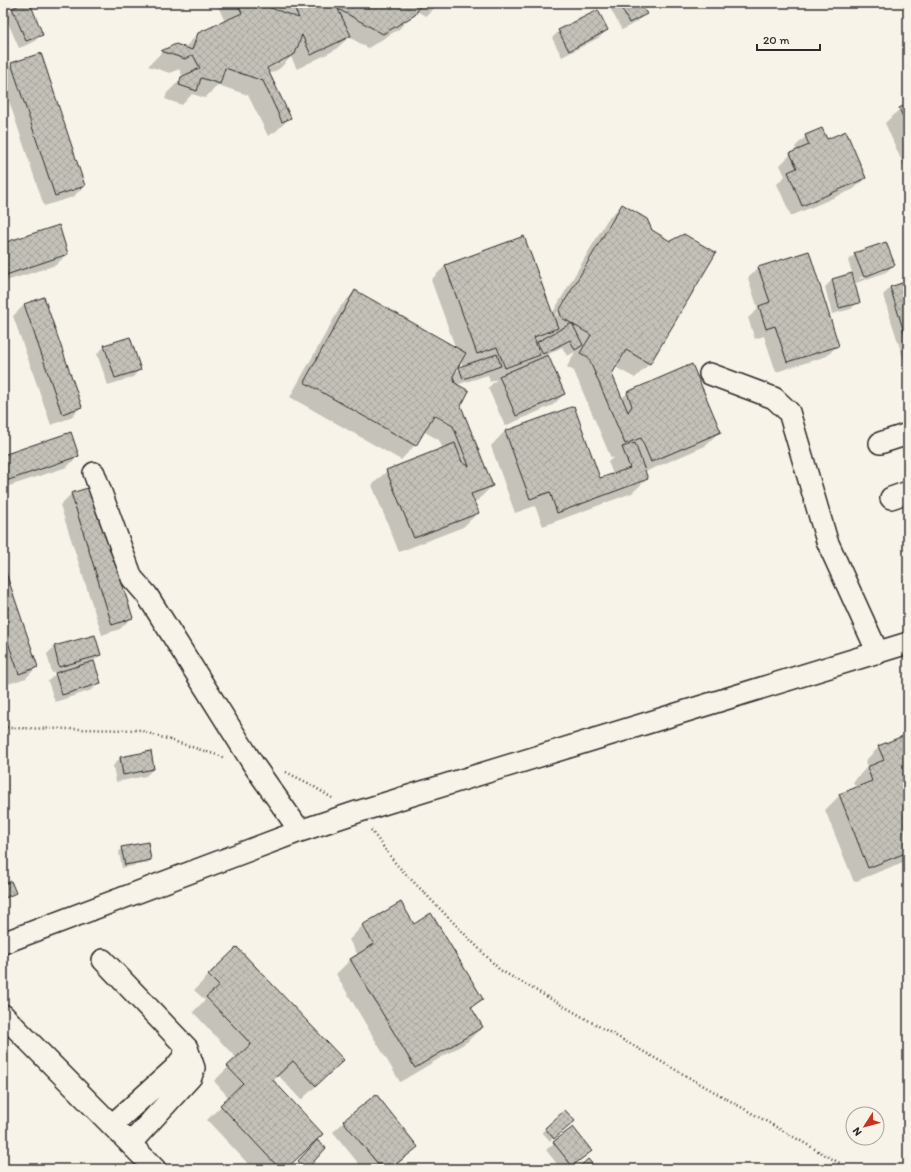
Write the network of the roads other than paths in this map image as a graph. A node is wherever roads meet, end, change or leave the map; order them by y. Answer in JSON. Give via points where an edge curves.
{"nodes":[{"id":1,"x":710,"y":374,"type":"dead end"},
{"id":2,"x":908,"y":434,"type":"edge"},
{"id":3,"x":880,"y":443,"type":"dead end"},
{"id":4,"x":94,"y":473,"type":"dead end"},
{"id":5,"x":908,"y":643,"type":"edge"},
{"id":6,"x":878,"y":653,"type":"junction"},
{"id":7,"x":300,"y":831,"type":"junction"},
{"id":8,"x":3,"y":944,"type":"edge"},
{"id":9,"x":103,"y":960,"type":"dead end"},
{"id":10,"x":3,"y":1015,"type":"edge"},
{"id":11,"x":187,"y":1048,"type":"junction"},
{"id":12,"x":112,"y":1125,"type":"junction"},
{"id":13,"x":130,"y":1144,"type":"junction"},
{"id":14,"x":155,"y":1169,"type":"edge"}],
"edges":[{"from":1,"to":6,"type":"street","via":[[774,398],[789,412],[827,541]]},
{"from":2,"to":3,"type":"street"},
{"from":4,"to":7,"type":"street","via":[[132,578],[147,595],[255,767]]},
{"from":5,"to":6,"type":"street"},
{"from":6,"to":7,"type":"street"},
{"from":7,"to":8,"type":"street"},
{"from":9,"to":11,"type":"street"},
{"from":10,"to":12,"type":"street"},
{"from":11,"to":12,"type":"street","via":[[174,1069]]},
{"from":11,"to":13,"type":"street","via":[[194,1068],[191,1077]]},
{"from":12,"to":13,"type":"street"},
{"from":13,"to":14,"type":"street"}]}
